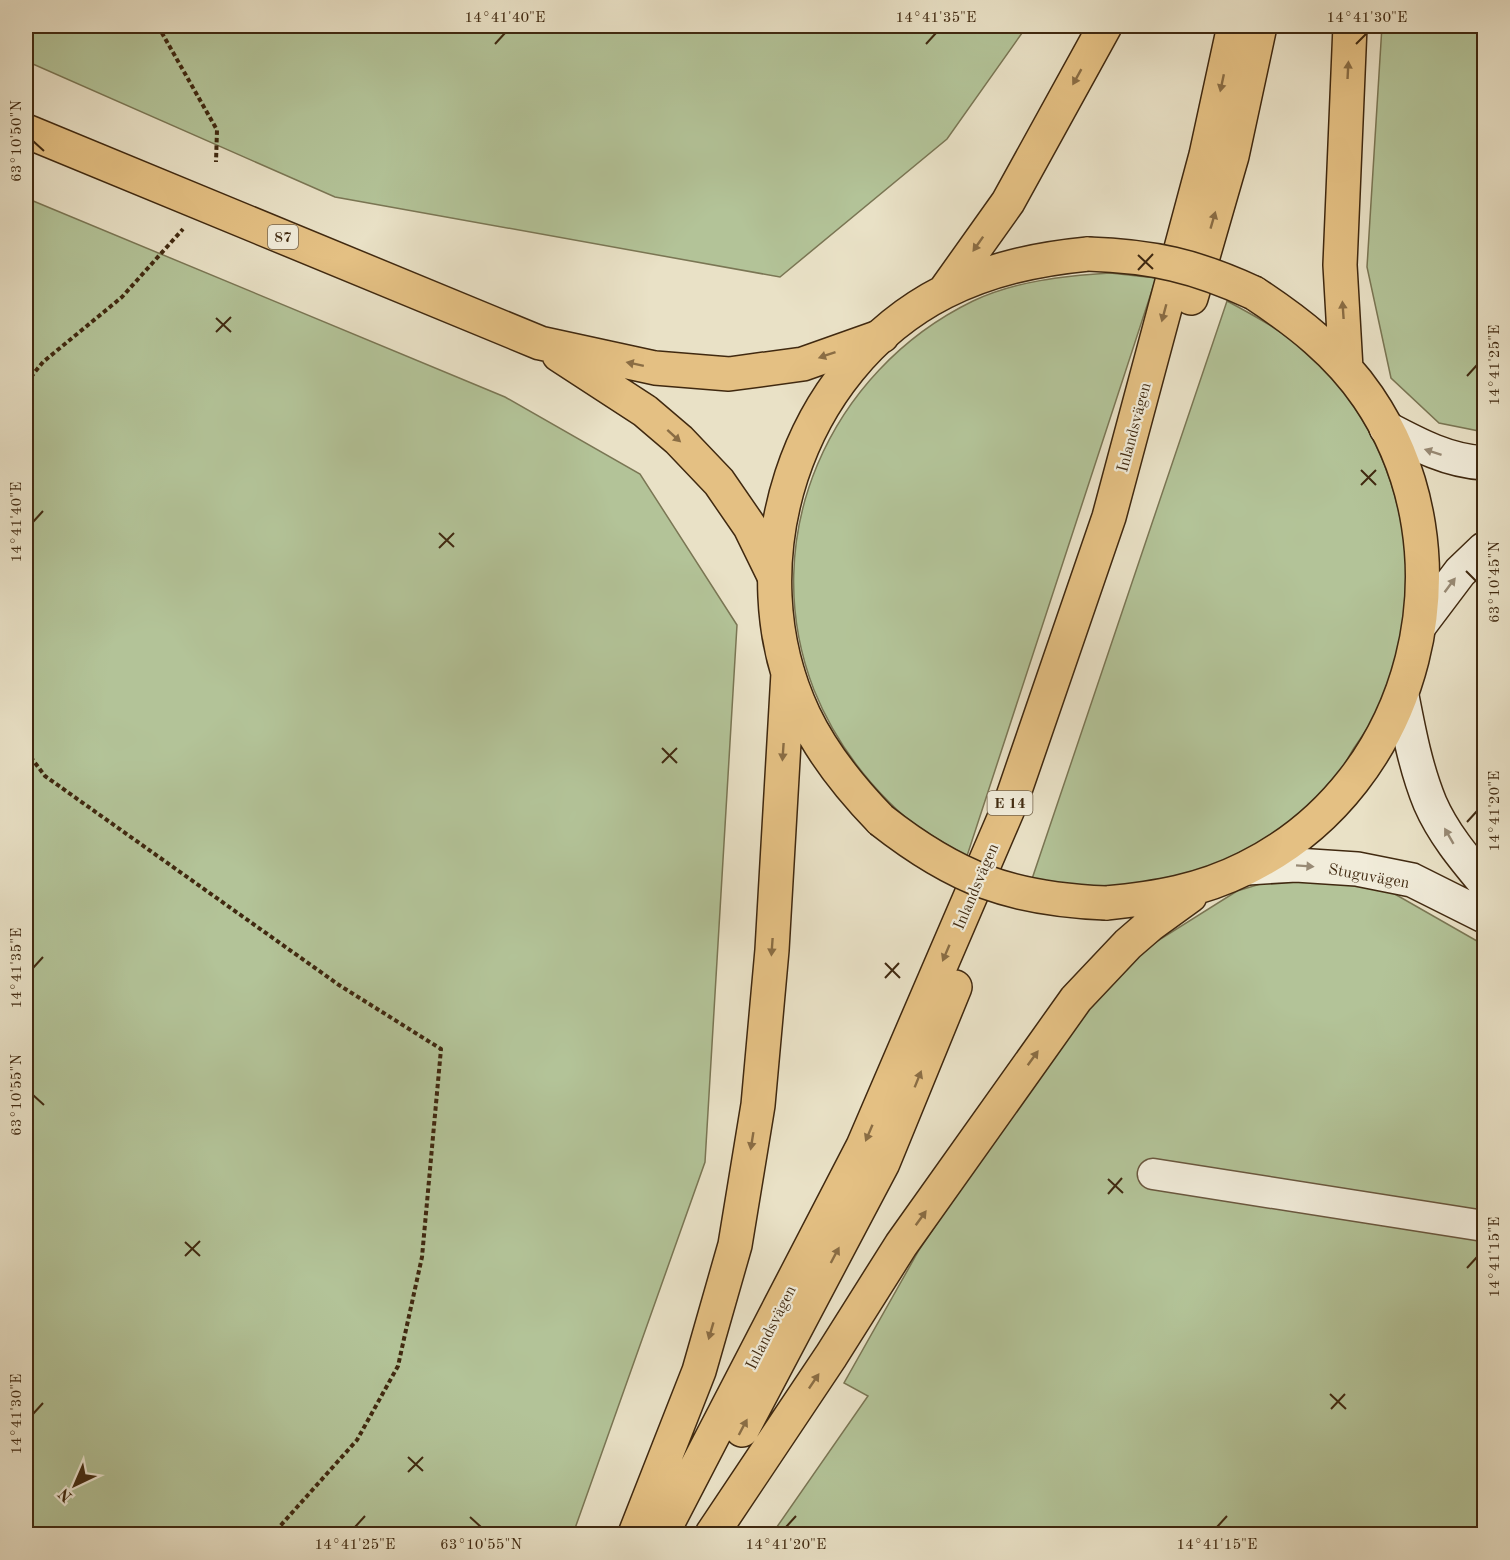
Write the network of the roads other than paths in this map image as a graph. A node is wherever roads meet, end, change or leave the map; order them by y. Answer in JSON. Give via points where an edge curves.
{"nodes":[{"id":1,"x":1105,"y":26,"type":"edge"},
{"id":2,"x":1234,"y":26,"type":"edge"},
{"id":3,"x":1260,"y":26,"type":"edge"},
{"id":4,"x":1350,"y":26,"type":"edge"},
{"id":5,"x":26,"y":131,"type":"edge"},
{"id":6,"x":943,"y":293,"type":"junction"},
{"id":7,"x":882,"y":336,"type":"junction"},
{"id":8,"x":540,"y":343,"type":"junction"},
{"id":9,"x":1346,"y":369,"type":"junction"},
{"id":10,"x":1386,"y":428,"type":"junction"},
{"id":11,"x":1485,"y":463,"type":"edge"},
{"id":12,"x":1485,"y":549,"type":"edge"},
{"id":13,"x":774,"y":576,"type":"junction"},
{"id":14,"x":1420,"y":625,"type":"junction"},
{"id":15,"x":788,"y":673,"type":"junction"},
{"id":16,"x":1402,"y":696,"type":"junction"},
{"id":17,"x":1247,"y":868,"type":"junction"},
{"id":18,"x":1485,"y":882,"type":"edge"},
{"id":19,"x":1202,"y":887,"type":"junction"},
{"id":20,"x":1485,"y":916,"type":"edge"},
{"id":21,"x":1153,"y":1174,"type":"dead end"},
{"id":22,"x":1485,"y":1226,"type":"edge"},
{"id":23,"x":635,"y":1534,"type":"edge"},
{"id":24,"x":662,"y":1534,"type":"edge"},
{"id":25,"x":686,"y":1534,"type":"edge"},
{"id":26,"x":712,"y":1534,"type":"edge"}],
"edges":[{"from":1,"to":6,"type":"main road","one_way":true,"via":[[1008,202]]},
{"from":2,"to":24,"type":"main road","name":"Inlandsvägen","number":"E 14","one_way":true,"via":[[1206,155],[1109,517],[1011,802],[863,1146]]},
{"from":25,"to":3,"type":"main road","name":"Inlandsvägen","number":"E 14","one_way":true,"via":[[883,1163],[1025,817],[1128,518],[1232,156]]},
{"from":9,"to":4,"type":"main road","one_way":true,"via":[[1340,265]]},
{"from":5,"to":8,"type":"main road","number":"87"},
{"from":6,"to":7,"type":"main road"},
{"from":6,"to":9,"type":"main road","bridge":true,"via":[[1013,265],[1050,258],[1122,255],[1168,262],[1223,279],[1254,294],[1319,340]]},
{"from":7,"to":8,"type":"main road","one_way":true,"via":[[803,364],[729,374],[655,368]]},
{"from":7,"to":13,"type":"main road","via":[[844,377],[803,444],[787,487],[777,531]]},
{"from":8,"to":13,"type":"main road","one_way":true,"via":[[645,411],[679,440],[719,482],[750,527]]},
{"from":9,"to":10,"type":"main road"},
{"from":11,"to":10,"type":"main road","one_way":true,"via":[[1426,450]]},
{"from":10,"to":14,"type":"main road","via":[[1409,484],[1422,544],[1424,585]]},
{"from":14,"to":12,"type":"main road","one_way":true,"via":[[1460,572]]},
{"from":13,"to":15,"type":"main road","via":[[777,625]]},
{"from":14,"to":16,"type":"main road"},
{"from":15,"to":19,"type":"main road","bridge":true,"via":[[825,753],[851,788],[881,820],[940,861],[986,883],[1066,902],[1155,899]]},
{"from":15,"to":23,"type":"main road","one_way":true,"via":[[772,950],[758,1105],[735,1245],[699,1371]]},
{"from":16,"to":17,"type":"main road","via":[[1365,765],[1340,796],[1281,848]]},
{"from":18,"to":16,"type":"main road","one_way":true,"via":[[1454,845],[1430,803]]},
{"from":17,"to":19,"type":"main road"},
{"from":17,"to":20,"type":"main road","name":"Stuguvägen","one_way":true,"via":[[1296,865],[1412,880]]},
{"from":26,"to":19,"type":"main road","one_way":true,"via":[[901,1245],[1076,999],[1128,944]]},
{"from":21,"to":22,"type":"street"}]}
